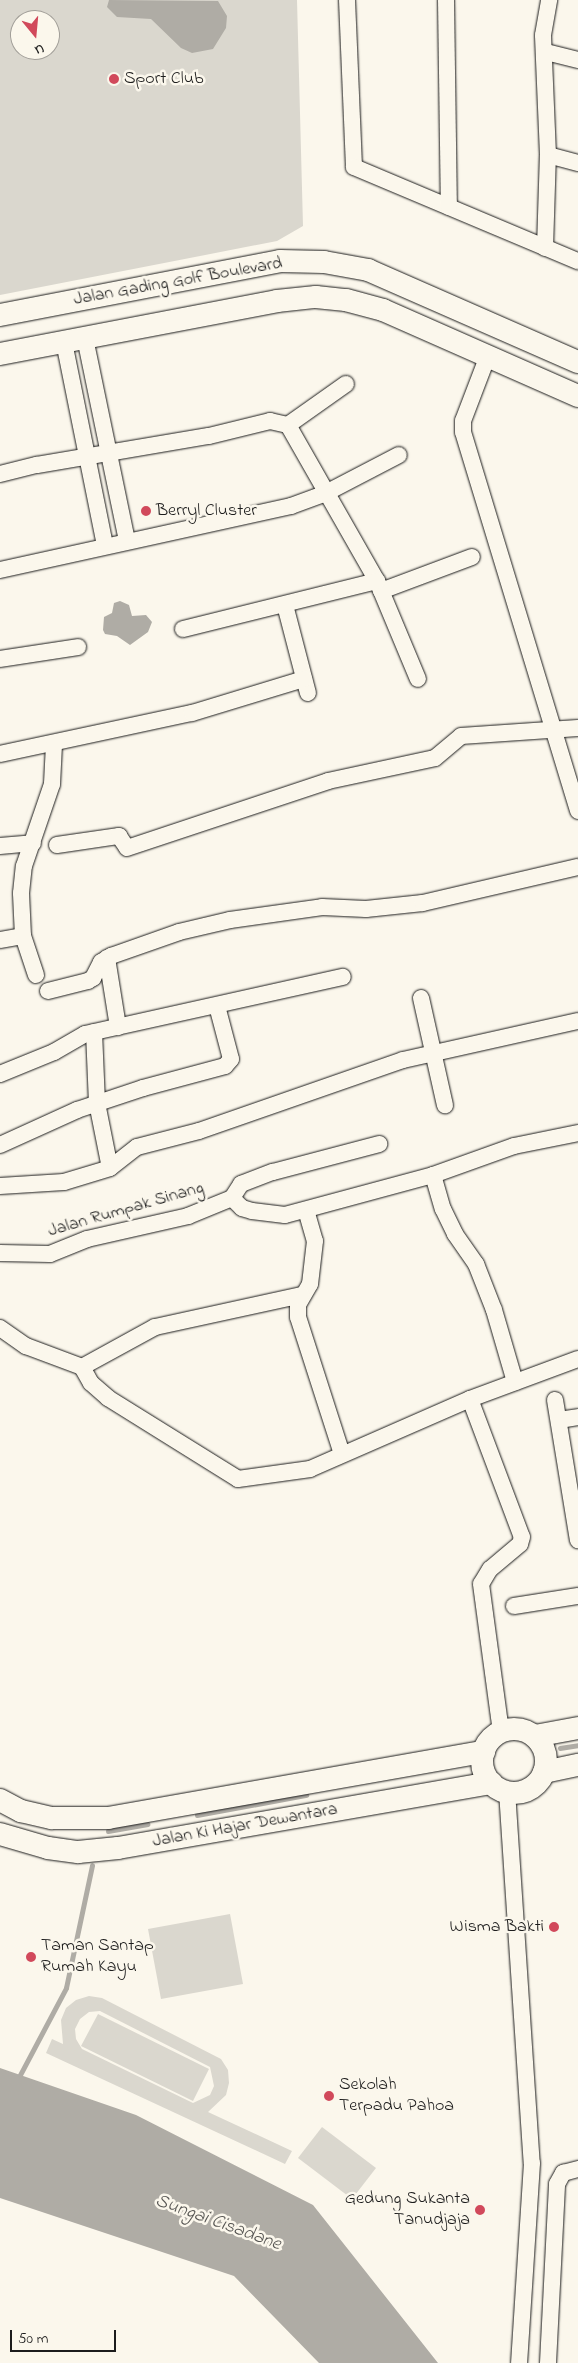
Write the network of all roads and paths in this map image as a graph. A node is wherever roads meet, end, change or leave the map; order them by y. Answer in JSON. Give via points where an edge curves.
{"nodes":[{"id":1,"x":347,"y":0,"type":"edge"},
{"id":2,"x":446,"y":0,"type":"edge"},
{"id":3,"x":549,"y":0,"type":"edge"},
{"id":4,"x":546,"y":52,"type":"junction"},
{"id":5,"x":578,"y":60,"type":"edge"},
{"id":6,"x":548,"y":155,"type":"junction"},
{"id":7,"x":578,"y":163,"type":"edge"},
{"id":8,"x":449,"y":207,"type":"junction"},
{"id":9,"x":545,"y":248,"type":"junction"},
{"id":10,"x":578,"y":261,"type":"edge"},
{"id":11,"x":0,"y":315,"type":"edge"},
{"id":12,"x":74,"y":340,"type":"junction"},
{"id":13,"x":0,"y":354,"type":"edge"},
{"id":14,"x":487,"y":358,"type":"junction"},
{"id":15,"x":578,"y":362,"type":"edge"},
{"id":16,"x":346,"y":384,"type":"dead end"},
{"id":17,"x":578,"y":396,"type":"edge"},
{"id":18,"x":288,"y":425,"type":"junction"},
{"id":19,"x":108,"y":453,"type":"junction"},
{"id":20,"x":398,"y":455,"type":"dead end"},
{"id":21,"x":87,"y":456,"type":"junction"},
{"id":22,"x":0,"y":474,"type":"edge"},
{"id":23,"x":326,"y":493,"type":"junction"},
{"id":24,"x":127,"y":541,"type":"junction"},
{"id":25,"x":105,"y":545,"type":"junction"},
{"id":26,"x":472,"y":556,"type":"dead end"},
{"id":27,"x":0,"y":570,"type":"edge"},
{"id":28,"x":379,"y":586,"type":"junction"},
{"id":29,"x":285,"y":605,"type":"junction"},
{"id":30,"x":183,"y":629,"type":"dead end"},
{"id":31,"x":78,"y":647,"type":"dead end"},
{"id":32,"x":0,"y":659,"type":"edge"},
{"id":33,"x":418,"y":679,"type":"dead end"},
{"id":34,"x":578,"y":728,"type":"edge"},
{"id":35,"x":553,"y":730,"type":"junction"},
{"id":36,"x":54,"y":744,"type":"junction"},
{"id":37,"x":0,"y":754,"type":"edge"},
{"id":38,"x":578,"y":811,"type":"edge"},
{"id":39,"x":33,"y":843,"type":"junction"},
{"id":40,"x":57,"y":845,"type":"dead end"},
{"id":41,"x":0,"y":846,"type":"edge"},
{"id":42,"x":578,"y":867,"type":"edge"},
{"id":43,"x":23,"y":936,"type":"junction"},
{"id":44,"x":0,"y":940,"type":"edge"},
{"id":45,"x":107,"y":958,"type":"junction"},
{"id":46,"x":36,"y":975,"type":"dead end"},
{"id":47,"x":343,"y":977,"type":"dead end"},
{"id":48,"x":48,"y":991,"type":"dead end"},
{"id":49,"x":421,"y":998,"type":"dead end"},
{"id":50,"x":217,"y":1006,"type":"junction"},
{"id":51,"x":578,"y":1021,"type":"edge"},
{"id":52,"x":118,"y":1027,"type":"junction"},
{"id":53,"x":94,"y":1032,"type":"junction"},
{"id":54,"x":433,"y":1053,"type":"junction"},
{"id":55,"x":0,"y":1074,"type":"edge"},
{"id":56,"x":97,"y":1103,"type":"junction"},
{"id":57,"x":445,"y":1105,"type":"dead end"},
{"id":58,"x":578,"y":1133,"type":"edge"},
{"id":59,"x":379,"y":1144,"type":"dead end"},
{"id":60,"x":0,"y":1145,"type":"edge"},
{"id":61,"x":110,"y":1168,"type":"junction"},
{"id":62,"x":433,"y":1175,"type":"junction"},
{"id":63,"x":0,"y":1186,"type":"edge"},
{"id":64,"x":232,"y":1198,"type":"junction"},
{"id":65,"x":306,"y":1210,"type":"junction"},
{"id":66,"x":0,"y":1254,"type":"edge"},
{"id":67,"x":302,"y":1296,"type":"junction"},
{"id":68,"x":0,"y":1328,"type":"edge"},
{"id":69,"x":578,"y":1359,"type":"edge"},
{"id":70,"x":82,"y":1368,"type":"junction"},
{"id":71,"x":515,"y":1382,"type":"junction"},
{"id":72,"x":470,"y":1399,"type":"junction"},
{"id":73,"x":555,"y":1400,"type":"dead end"},
{"id":74,"x":578,"y":1417,"type":"edge"},
{"id":75,"x":559,"y":1420,"type":"junction"},
{"id":76,"x":342,"y":1454,"type":"junction"},
{"id":77,"x":575,"y":1501,"type":"edge"},
{"id":78,"x":578,"y":1540,"type":"edge"},
{"id":79,"x":578,"y":1596,"type":"edge"},
{"id":80,"x":514,"y":1606,"type":"dead end"},
{"id":81,"x":578,"y":1728,"type":"edge"},
{"id":82,"x":501,"y":1732,"type":"junction"},
{"id":83,"x":534,"y":1736,"type":"junction"},
{"id":84,"x":484,"y":1752,"type":"junction"},
{"id":85,"x":454,"y":1758,"type":"junction"},
{"id":86,"x":578,"y":1766,"type":"edge"},
{"id":87,"x":544,"y":1772,"type":"junction"},
{"id":88,"x":499,"y":1787,"type":"junction"},
{"id":89,"x":458,"y":1788,"type":"junction"},
{"id":90,"x":0,"y":1800,"type":"edge"},
{"id":91,"x":172,"y":1807,"type":"junction"},
{"id":92,"x":0,"y":1834,"type":"edge"},
{"id":93,"x":180,"y":1838,"type":"junction"},
{"id":94,"x":576,"y":2169,"type":"edge"},
{"id":95,"x":519,"y":2363,"type":"edge"},
{"id":96,"x":548,"y":2363,"type":"edge"}],
"edges":[{"from":1,"to":8,"type":"street","via":[[354,167]]},
{"from":2,"to":8,"type":"street"},
{"from":3,"to":4,"type":"street","via":[[544,35]]},
{"from":4,"to":5,"type":"street"},
{"from":4,"to":6,"type":"street"},
{"from":6,"to":7,"type":"street"},
{"from":6,"to":9,"type":"street"},
{"from":8,"to":9,"type":"street"},
{"from":9,"to":10,"type":"street"},
{"from":11,"to":15,"type":"street","name":"Jalan Gading Golf Boulevard","via":[[280,261],[324,262],[368,270]]},
{"from":12,"to":13,"type":"street","name":"Jalan Gading Golf Boulevard"},
{"from":12,"to":14,"type":"street","name":"Jalan Gading Golf Boulevard","via":[[277,301],[316,298],[346,300],[383,310]]},
{"from":12,"to":19,"type":"street"},
{"from":12,"to":21,"type":"street"},
{"from":14,"to":17,"type":"street","name":"Jalan Gading Golf Boulevard"},
{"from":14,"to":35,"type":"street","via":[[471,397],[463,432]]},
{"from":16,"to":18,"type":"street"},
{"from":18,"to":19,"type":"street","via":[[270,420],[209,436]]},
{"from":18,"to":23,"type":"street"},
{"from":19,"to":21,"type":"street"},
{"from":19,"to":24,"type":"street"},
{"from":20,"to":23,"type":"street"},
{"from":21,"to":22,"type":"street"},
{"from":21,"to":25,"type":"street"},
{"from":23,"to":24,"type":"street","via":[[291,506]]},
{"from":23,"to":28,"type":"street"},
{"from":24,"to":25,"type":"street"},
{"from":25,"to":27,"type":"street"},
{"from":26,"to":28,"type":"street"},
{"from":28,"to":29,"type":"street"},
{"from":28,"to":33,"type":"street"},
{"from":29,"to":30,"type":"street"},
{"from":29,"to":36,"type":"street","via":[[306,686]]},
{"from":31,"to":32,"type":"street"},
{"from":34,"to":35,"type":"street"},
{"from":35,"to":38,"type":"street"},
{"from":35,"to":40,"type":"street","via":[[461,736],[435,758],[328,781],[127,848],[119,836]]},
{"from":36,"to":37,"type":"street"},
{"from":36,"to":39,"type":"street","via":[[52,784]]},
{"from":39,"to":41,"type":"street"},
{"from":39,"to":43,"type":"street","via":[[24,866],[21,894]]},
{"from":42,"to":45,"type":"street","via":[[423,903],[366,909],[322,906],[230,920],[179,932]]},
{"from":43,"to":44,"type":"street"},
{"from":43,"to":46,"type":"street"},
{"from":45,"to":48,"type":"street","via":[[101,962],[93,978]]},
{"from":45,"to":52,"type":"street"},
{"from":47,"to":50,"type":"street"},
{"from":49,"to":54,"type":"street"},
{"from":50,"to":52,"type":"street"},
{"from":50,"to":56,"type":"street","via":[[231,1059],[225,1066]]},
{"from":51,"to":54,"type":"street"},
{"from":52,"to":53,"type":"street"},
{"from":53,"to":55,"type":"street"},
{"from":53,"to":56,"type":"street"},
{"from":54,"to":57,"type":"street"},
{"from":54,"to":61,"type":"street","via":[[276,1102],[199,1131],[137,1147]]},
{"from":56,"to":60,"type":"street"},
{"from":56,"to":61,"type":"street"},
{"from":58,"to":62,"type":"street","via":[[514,1146]]},
{"from":59,"to":64,"type":"street","via":[[241,1184]]},
{"from":61,"to":63,"type":"street","via":[[64,1182]]},
{"from":62,"to":65,"type":"street"},
{"from":62,"to":71,"type":"street","via":[[443,1209],[455,1234],[476,1264],[494,1310]]},
{"from":64,"to":65,"type":"street","via":[[242,1208],[262,1214],[285,1215]]},
{"from":64,"to":66,"type":"street","name":"Jalan Rumpak Sinang","via":[[188,1216],[87,1239],[50,1254]]},
{"from":65,"to":67,"type":"street","via":[[315,1241],[310,1284]]},
{"from":67,"to":70,"type":"street","via":[[155,1327]]},
{"from":67,"to":76,"type":"street","via":[[298,1317]]},
{"from":68,"to":70,"type":"street","via":[[26,1346]]},
{"from":69,"to":71,"type":"street"},
{"from":70,"to":76,"type":"street","via":[[91,1383],[108,1398],[238,1479],[310,1470]]},
{"from":71,"to":72,"type":"street"},
{"from":72,"to":76,"type":"street"},
{"from":72,"to":82,"type":"street","via":[[522,1537],[520,1544],[490,1570],[481,1584]]},
{"from":73,"to":75,"type":"street"},
{"from":74,"to":75,"type":"street"},
{"from":75,"to":77,"type":"street"},
{"from":77,"to":78,"type":"street"},
{"from":79,"to":80,"type":"street"},
{"from":81,"to":83,"type":"street"},
{"from":82,"to":83,"type":"street","via":[[522,1730]]},
{"from":82,"to":84,"type":"street","via":[[492,1738]]},
{"from":83,"to":87,"type":"street","via":[[544,1749]]},
{"from":84,"to":85,"type":"street","name":"Jalan Ki Hajar Dewantara"},
{"from":84,"to":88,"type":"street","via":[[483,1769]]},
{"from":85,"to":89,"type":"street","via":[[465,1763],[469,1771]]},
{"from":85,"to":91,"type":"street","name":"Jalan Ki Hajar Dewantara"},
{"from":86,"to":87,"type":"street"},
{"from":87,"to":88,"type":"street","via":[[527,1790]]},
{"from":88,"to":89,"type":"street","name":"Jalan Ki Hajar Dewantara"},
{"from":88,"to":95,"type":"street","via":[[532,2164]]},
{"from":89,"to":93,"type":"street","name":"Jalan Ki Hajar Dewantara"},
{"from":90,"to":91,"type":"street","name":"Jalan Ki Hajar Dewantara","via":[[21,1811],[81,1820]]},
{"from":91,"to":93,"type":"street"},
{"from":92,"to":93,"type":"street","name":"Jalan Ki Hajar Dewantara","via":[[48,1848],[78,1852]]},
{"from":94,"to":96,"type":"street","via":[[563,2173],[557,2184]]}]}
